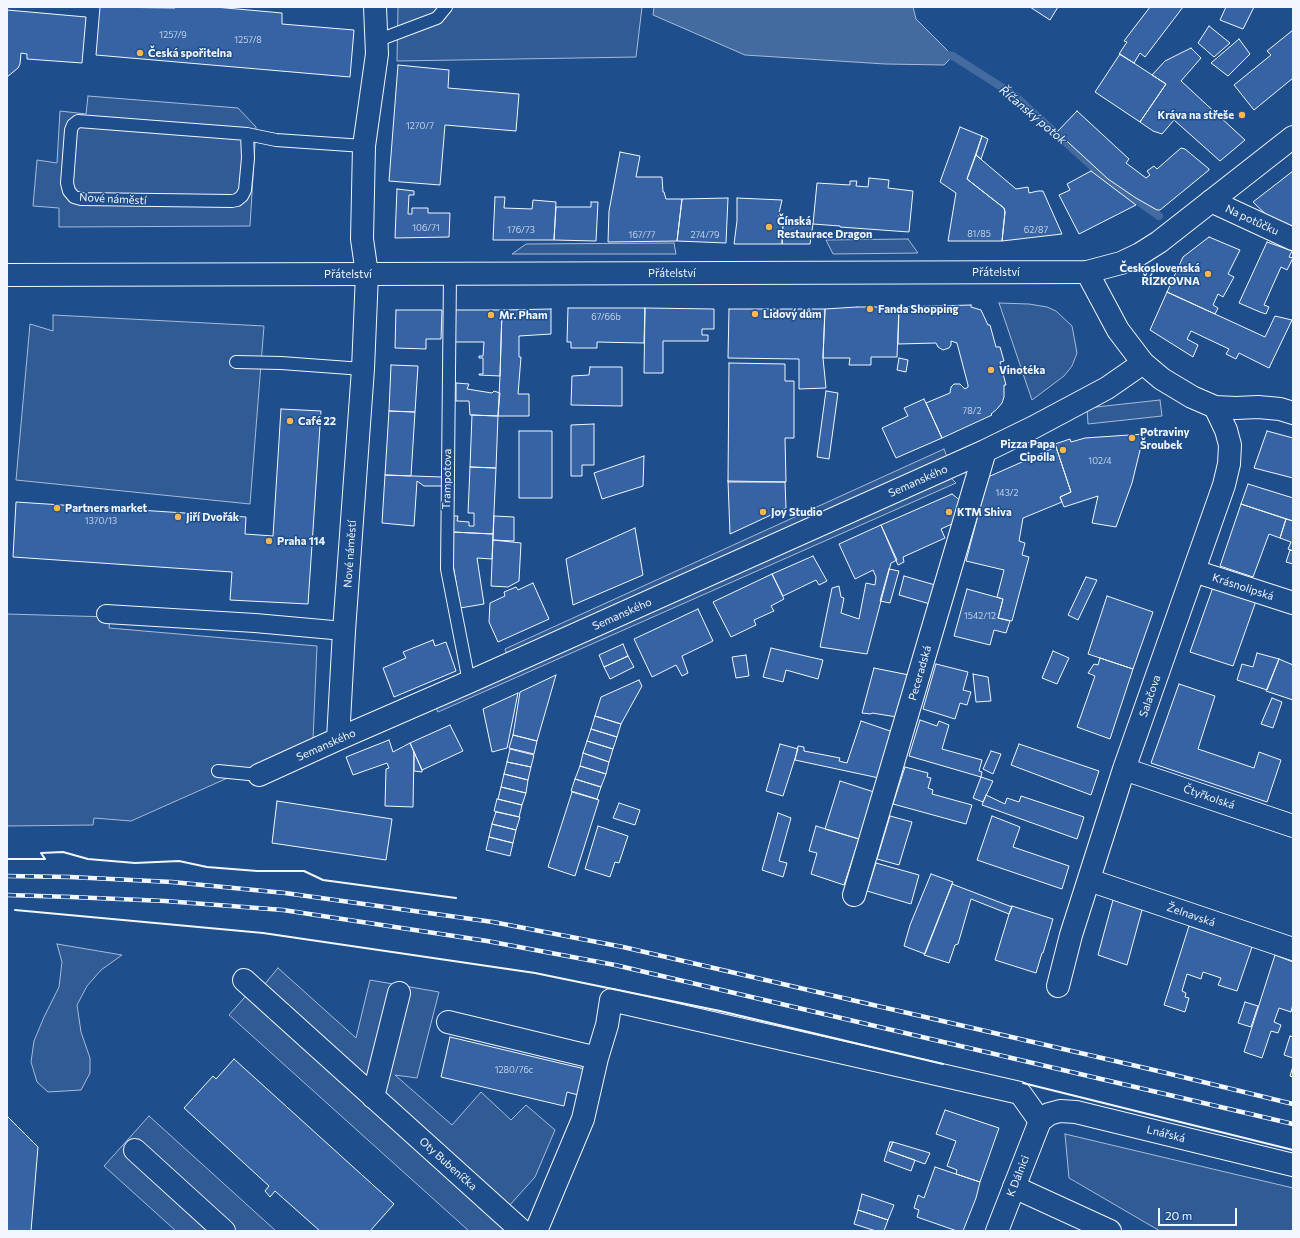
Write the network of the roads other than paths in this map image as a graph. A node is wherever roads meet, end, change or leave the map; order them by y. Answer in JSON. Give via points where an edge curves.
{"nodes":[{"id":1,"x":375,"y":7,"type":"edge"},
{"id":2,"x":446,"y":7,"type":"edge"},
{"id":3,"x":376,"y":41,"type":"junction"},
{"id":4,"x":247,"y":134,"type":"junction"},
{"id":5,"x":1293,"y":137,"type":"edge"},
{"id":6,"x":364,"y":146,"type":"junction"},
{"id":7,"x":1211,"y":201,"type":"junction"},
{"id":8,"x":1293,"y":239,"type":"edge"},
{"id":9,"x":1087,"y":272,"type":"junction"},
{"id":10,"x":367,"y":274,"type":"junction"},
{"id":11,"x":450,"y":274,"type":"junction"},
{"id":12,"x":7,"y":275,"type":"edge"},
{"id":13,"x":236,"y":362,"type":"dead end"},
{"id":14,"x":1143,"y":363,"type":"junction"},
{"id":15,"x":363,"y":369,"type":"junction"},
{"id":16,"x":1215,"y":407,"type":"junction"},
{"id":17,"x":1293,"y":413,"type":"edge"},
{"id":18,"x":985,"y":451,"type":"junction"},
{"id":19,"x":1194,"y":571,"type":"junction"},
{"id":20,"x":1293,"y":603,"type":"edge"},
{"id":21,"x":106,"y":614,"type":"dead end"},
{"id":22,"x":344,"y":631,"type":"junction"},
{"id":23,"x":469,"y":682,"type":"junction"},
{"id":24,"x":338,"y":739,"type":"junction"},
{"id":25,"x":1124,"y":769,"type":"junction"},
{"id":26,"x":218,"y":771,"type":"dead end"},
{"id":27,"x":258,"y":775,"type":"joint"},
{"id":28,"x":1293,"y":826,"type":"edge"},
{"id":29,"x":1089,"y":880,"type":"junction"},
{"id":30,"x":854,"y":895,"type":"dead end"},
{"id":31,"x":1293,"y":949,"type":"edge"},
{"id":32,"x":244,"y":980,"type":"dead end"},
{"id":33,"x":1058,"y":986,"type":"dead end"},
{"id":34,"x":399,"y":993,"type":"dead end"},
{"id":35,"x":448,"y":1022,"type":"dead end"},
{"id":36,"x":597,"y":1058,"type":"junction"},
{"id":37,"x":373,"y":1097,"type":"junction"},
{"id":38,"x":1040,"y":1121,"type":"junction"},
{"id":39,"x":135,"y":1150,"type":"dead end"},
{"id":40,"x":1293,"y":1165,"type":"edge"},
{"id":41,"x":1014,"y":1187,"type":"junction"},
{"id":42,"x":224,"y":1231,"type":"edge"},
{"id":43,"x":522,"y":1231,"type":"edge"},
{"id":44,"x":536,"y":1231,"type":"edge"},
{"id":45,"x":997,"y":1231,"type":"edge"},
{"id":46,"x":1110,"y":1231,"type":"edge"}],
"edges":[{"from":1,"to":3,"type":"street","name":"Nové náměstí"},
{"from":2,"to":3,"type":"lane","via":[[437,18]]},
{"from":3,"to":6,"type":"street","name":"Nové náměstí","via":[[377,54]]},
{"from":4,"to":4,"type":"lane","name":"Nové náměstí","via":[[78,121],[71,130],[67,183],[69,191],[81,200],[237,200],[245,190]]},
{"from":4,"to":6,"type":"lane","name":"Nové náměstí","via":[[276,140]]},
{"from":5,"to":7,"type":"street","name":"Přátelství"},
{"from":6,"to":10,"type":"street","name":"Nové náměstí","via":[[362,239]]},
{"from":7,"to":8,"type":"street","name":"Na potůčku"},
{"from":7,"to":9,"type":"street","name":"Přátelství","via":[[1140,254],[1121,263]]},
{"from":9,"to":11,"type":"street","name":"Přátelství"},
{"from":9,"to":14,"type":"street","via":[[1118,330]]},
{"from":10,"to":11,"type":"street","name":"Přátelství"},
{"from":10,"to":12,"type":"street","name":"Přátelství"},
{"from":10,"to":15,"type":"street","name":"Nové náměstí"},
{"from":11,"to":23,"type":"lane","name":"Trampotova","via":[[447,568]]},
{"from":13,"to":15,"type":"lane"},
{"from":14,"to":16,"type":"street","via":[[1162,379]]},
{"from":14,"to":18,"type":"street","name":"Semanského","via":[[1107,388],[1034,428]]},
{"from":15,"to":22,"type":"street","name":"Nové náměstí"},
{"from":16,"to":17,"type":"street","via":[[1258,407]]},
{"from":16,"to":19,"type":"street","name":"Salačova","via":[[1230,445],[1229,464]]},
{"from":18,"to":23,"type":"street","name":"Semanského"},
{"from":18,"to":30,"type":"street","name":"Peceradská"},
{"from":19,"to":20,"type":"street","name":"Krásnolipská"},
{"from":19,"to":25,"type":"street","name":"Salačova"},
{"from":21,"to":22,"type":"street"},
{"from":22,"to":24,"type":"street","name":"Nové náměstí"},
{"from":23,"to":24,"type":"street","name":"Semanského"},
{"from":24,"to":27,"type":"street","name":"Semanského"},
{"from":25,"to":28,"type":"street","name":"Čtyřkolská"},
{"from":25,"to":29,"type":"street","name":"Salačova"},
{"from":26,"to":27,"type":"lane"},
{"from":29,"to":31,"type":"street","name":"Želnavská"},
{"from":29,"to":33,"type":"street","name":"Salačova"},
{"from":32,"to":37,"type":"street","name":"Oty Bubeníčka"},
{"from":34,"to":37,"type":"street"},
{"from":35,"to":36,"type":"street"},
{"from":36,"to":38,"type":"street","via":[[611,1000],[1020,1093]]},
{"from":36,"to":44,"type":"street","via":[[583,1119]]},
{"from":37,"to":43,"type":"street","name":"Oty Bubeníčka"},
{"from":38,"to":40,"type":"street","name":"Lnářská","via":[[1048,1114],[1060,1111],[1076,1112]]},
{"from":38,"to":41,"type":"street","name":"K Dálnici"},
{"from":39,"to":42,"type":"street"},
{"from":41,"to":45,"type":"street","name":"K Dálnici"},
{"from":41,"to":46,"type":"street"}]}
